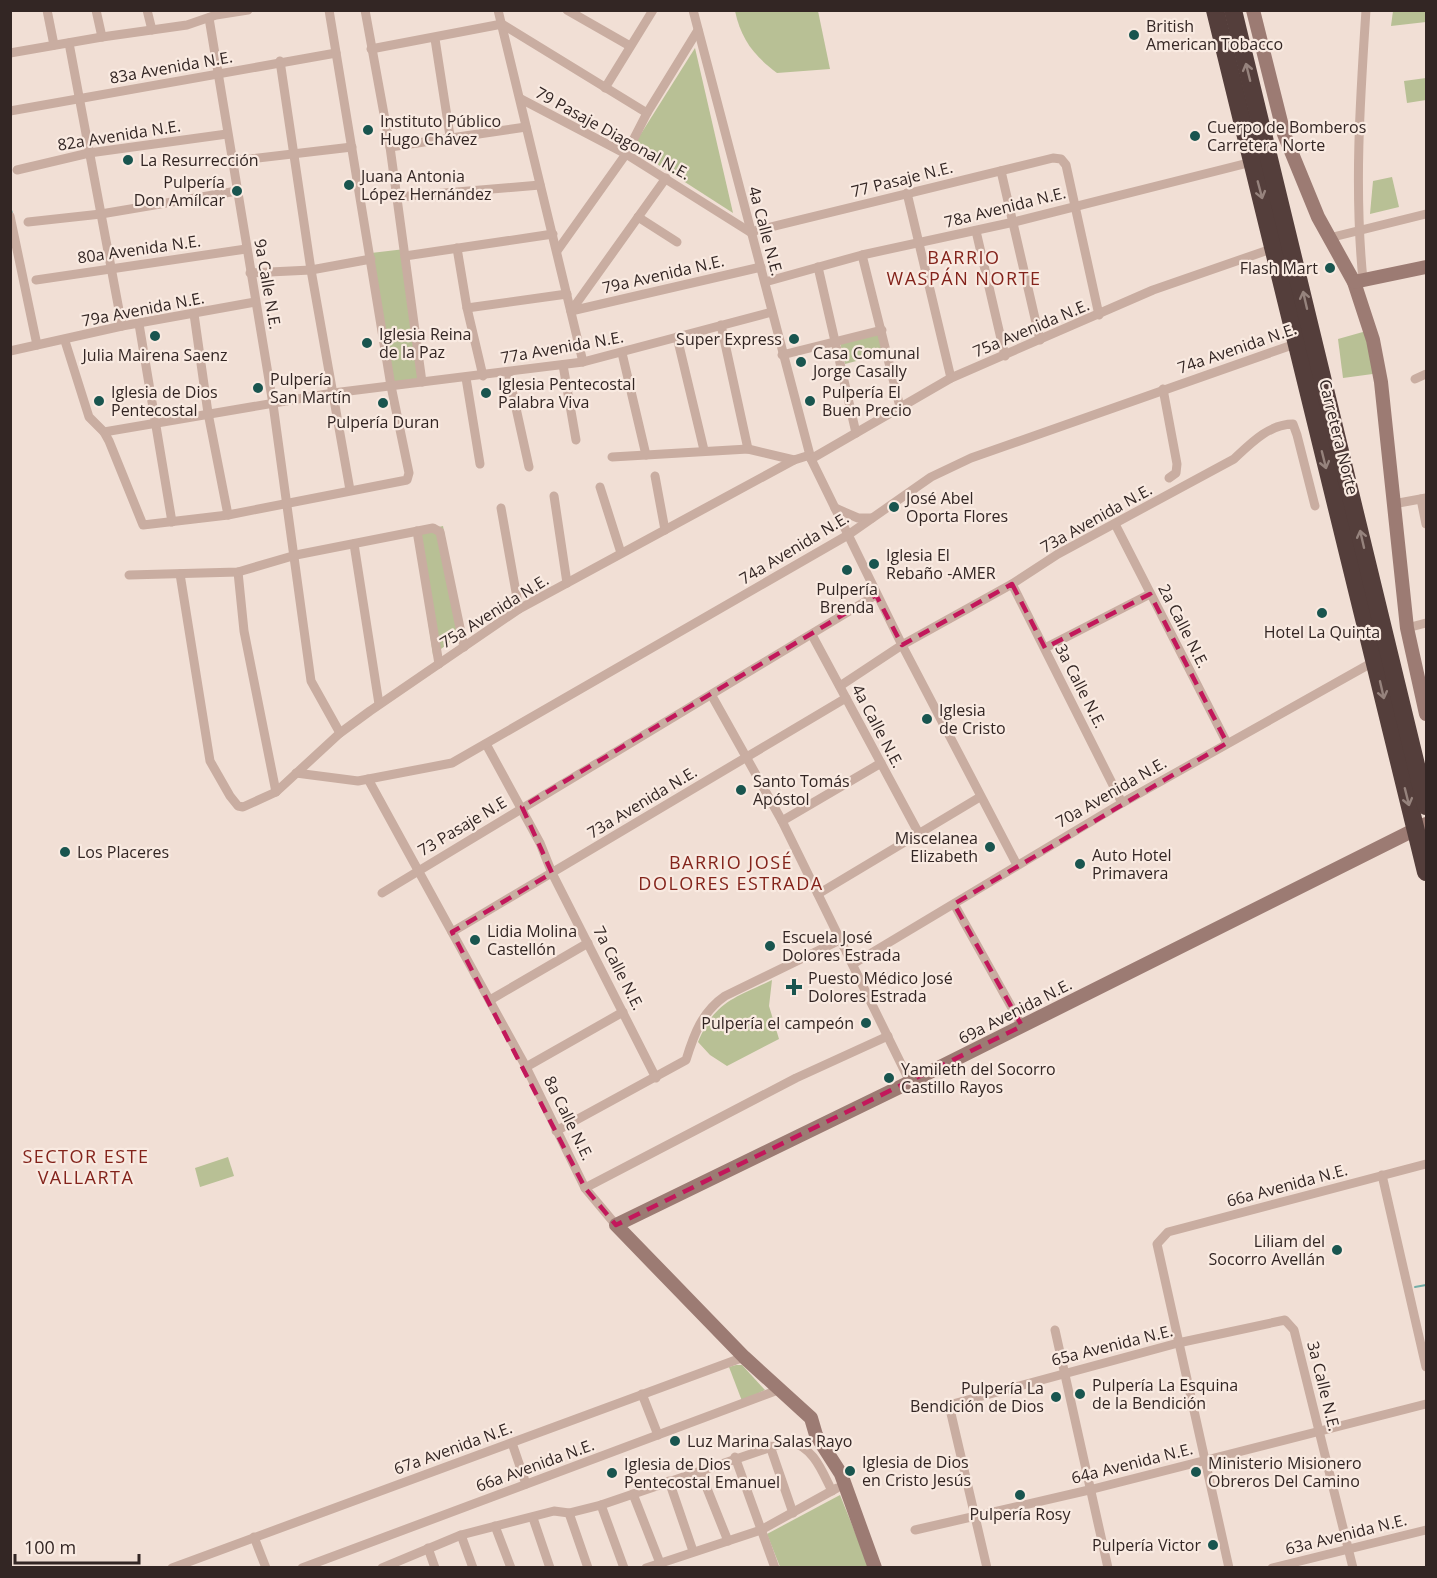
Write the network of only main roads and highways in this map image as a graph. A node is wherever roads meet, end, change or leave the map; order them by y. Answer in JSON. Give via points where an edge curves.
{"nodes":[{"id":1,"x":1215,"y":10,"type":"edge"},
{"id":2,"x":1233,"y":10,"type":"edge"},
{"id":3,"x":1382,"y":658,"type":"junction"},
{"id":4,"x":1426,"y":806,"type":"edge"},
{"id":5,"x":1421,"y":827,"type":"edge"},
{"id":6,"x":1426,"y":873,"type":"edge"}],
"edges":[{"from":1,"to":3,"type":"highway","name":"Carretera Norte","one_way":true,"via":[[1308,396]]},
{"from":3,"to":2,"type":"highway","name":"Carretera Norte","one_way":true,"via":[[1329,400]]},
{"from":3,"to":4,"type":"highway","name":"Carretera Norte"},
{"from":3,"to":5,"type":"highway","name":"Carretera Norte","one_way":true},
{"from":5,"to":6,"type":"highway","name":"Carretera Norte"}]}
